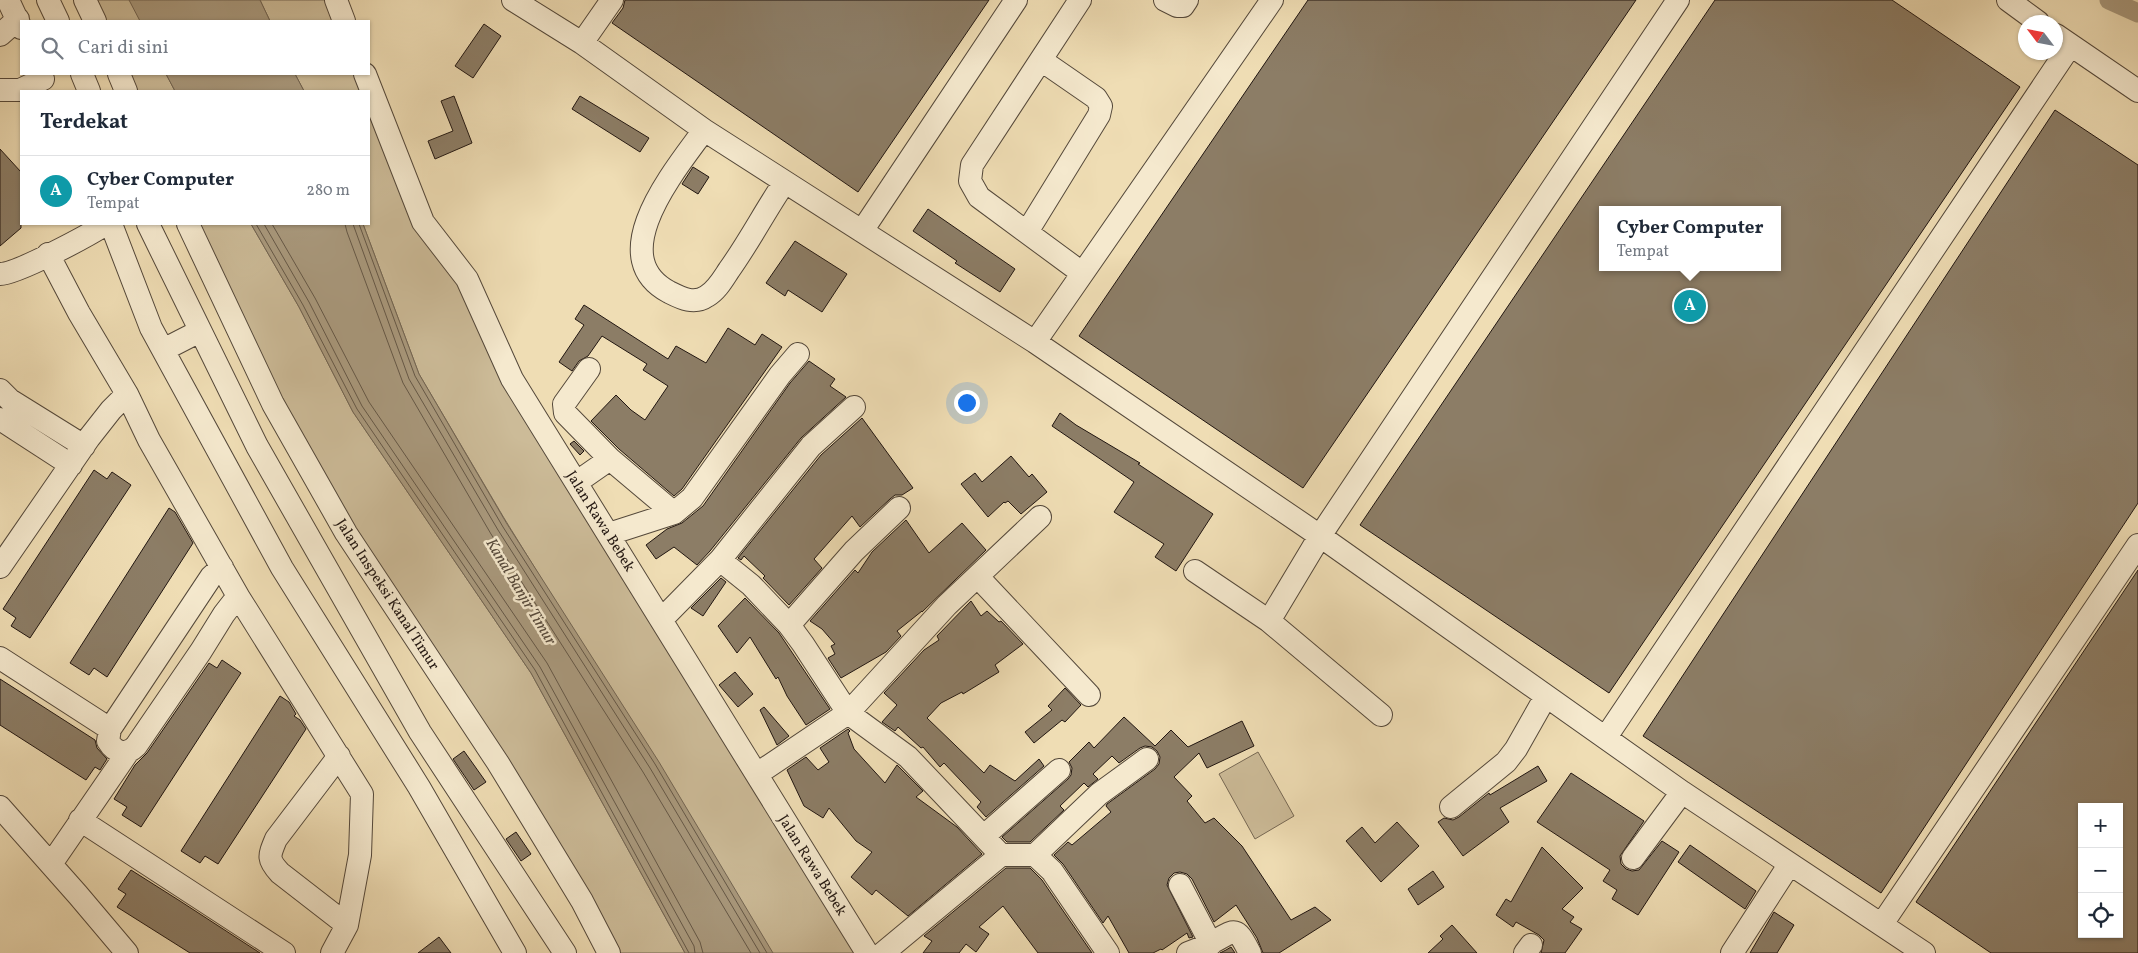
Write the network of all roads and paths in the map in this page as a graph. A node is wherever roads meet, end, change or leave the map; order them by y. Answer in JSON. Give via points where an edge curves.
{"nodes":[{"id":1,"x":48,"y":0,"type":"edge"},
{"id":2,"x":85,"y":0,"type":"edge"},
{"id":3,"x":336,"y":0,"type":"edge"},
{"id":4,"x":513,"y":0,"type":"edge"},
{"id":5,"x":612,"y":0,"type":"edge"},
{"id":6,"x":1016,"y":0,"type":"edge"},
{"id":7,"x":1080,"y":0,"type":"edge"},
{"id":8,"x":1165,"y":0,"type":"edge"},
{"id":9,"x":1187,"y":0,"type":"edge"},
{"id":10,"x":1272,"y":0,"type":"edge"},
{"id":11,"x":1678,"y":0,"type":"edge"},
{"id":12,"x":2008,"y":0,"type":"edge"},
{"id":13,"x":12,"y":14,"type":"edge"},
{"id":14,"x":2028,"y":15,"type":"edge"},
{"id":15,"x":58,"y":20,"type":"edge"},
{"id":16,"x":95,"y":20,"type":"edge"},
{"id":17,"x":344,"y":20,"type":"edge"},
{"id":18,"x":0,"y":35,"type":"edge"},
{"id":19,"x":2063,"y":41,"type":"edge"},
{"id":20,"x":582,"y":43,"type":"junction"},
{"id":21,"x":1041,"y":60,"type":"junction"},
{"id":22,"x":2051,"y":60,"type":"edge"},
{"id":23,"x":82,"y":75,"type":"edge"},
{"id":24,"x":118,"y":75,"type":"edge"},
{"id":25,"x":365,"y":75,"type":"edge"},
{"id":26,"x":44,"y":82,"type":"edge"},
{"id":27,"x":0,"y":90,"type":"edge"},
{"id":28,"x":90,"y":90,"type":"edge"},
{"id":29,"x":126,"y":90,"type":"edge"},
{"id":30,"x":2138,"y":91,"type":"edge"},
{"id":31,"x":704,"y":130,"type":"junction"},
{"id":32,"x":784,"y":183,"type":"junction"},
{"id":33,"x":104,"y":225,"type":"edge"},
{"id":34,"x":111,"y":225,"type":"edge"},
{"id":35,"x":148,"y":225,"type":"edge"},
{"id":36,"x":188,"y":225,"type":"edge"},
{"id":37,"x":862,"y":231,"type":"junction"},
{"id":38,"x":1027,"y":232,"type":"junction"},
{"id":39,"x":48,"y":254,"type":"junction"},
{"id":40,"x":1082,"y":273,"type":"junction"},
{"id":41,"x":0,"y":274,"type":"edge"},
{"id":42,"x":200,"y":331,"type":"junction"},
{"id":43,"x":1035,"y":342,"type":"junction"},
{"id":44,"x":163,"y":350,"type":"junction"},
{"id":45,"x":798,"y":354,"type":"dead end"},
{"id":46,"x":589,"y":369,"type":"dead end"},
{"id":47,"x":0,"y":390,"type":"edge"},
{"id":48,"x":127,"y":394,"type":"junction"},
{"id":49,"x":854,"y":407,"type":"dead end"},
{"id":50,"x":0,"y":419,"type":"edge"},
{"id":51,"x":84,"y":446,"type":"junction"},
{"id":52,"x":610,"y":459,"type":"junction"},
{"id":53,"x":71,"y":465,"type":"junction"},
{"id":54,"x":577,"y":482,"type":"junction"},
{"id":55,"x":899,"y":508,"type":"dead end"},
{"id":56,"x":674,"y":513,"type":"junction"},
{"id":57,"x":1040,"y":517,"type":"dead end"},
{"id":58,"x":609,"y":534,"type":"junction"},
{"id":59,"x":1320,"y":536,"type":"junction"},
{"id":60,"x":2138,"y":545,"type":"edge"},
{"id":61,"x":720,"y":560,"type":"junction"},
{"id":62,"x":0,"y":567,"type":"edge"},
{"id":63,"x":222,"y":567,"type":"junction"},
{"id":64,"x":1195,"y":571,"type":"dead end"},
{"id":65,"x":978,"y":577,"type":"junction"},
{"id":66,"x":238,"y":596,"type":"junction"},
{"id":67,"x":662,"y":619,"type":"junction"},
{"id":68,"x":1269,"y":621,"type":"junction"},
{"id":69,"x":789,"y":624,"type":"junction"},
{"id":70,"x":0,"y":658,"type":"edge"},
{"id":71,"x":1090,"y":695,"type":"dead end"},
{"id":72,"x":1546,"y":696,"type":"junction"},
{"id":73,"x":848,"y":714,"type":"junction"},
{"id":74,"x":1382,"y":715,"type":"dead end"},
{"id":75,"x":110,"y":729,"type":"junction"},
{"id":76,"x":1606,"y":737,"type":"junction"},
{"id":77,"x":128,"y":752,"type":"junction"},
{"id":78,"x":339,"y":756,"type":"junction"},
{"id":79,"x":1147,"y":759,"type":"dead end"},
{"id":80,"x":1059,"y":770,"type":"dead end"},
{"id":81,"x":757,"y":774,"type":"junction"},
{"id":82,"x":1682,"y":792,"type":"junction"},
{"id":83,"x":0,"y":807,"type":"edge"},
{"id":84,"x":1451,"y":807,"type":"dead end"},
{"id":85,"x":80,"y":820,"type":"junction"},
{"id":86,"x":984,"y":836,"type":"junction"},
{"id":87,"x":1001,"y":855,"type":"junction"},
{"id":88,"x":1035,"y":855,"type":"junction"},
{"id":89,"x":1633,"y":858,"type":"dead end"},
{"id":90,"x":51,"y":864,"type":"junction"},
{"id":91,"x":1789,"y":865,"type":"junction"},
{"id":92,"x":1180,"y":885,"type":"dead end"},
{"id":93,"x":1882,"y":924,"type":"junction"},
{"id":94,"x":347,"y":925,"type":"junction"},
{"id":95,"x":1211,"y":944,"type":"junction"},
{"id":96,"x":557,"y":950,"type":"edge"},
{"id":97,"x":127,"y":953,"type":"edge"},
{"id":98,"x":284,"y":953,"type":"edge"},
{"id":99,"x":332,"y":953,"type":"edge"},
{"id":100,"x":515,"y":953,"type":"edge"},
{"id":101,"x":609,"y":953,"type":"edge"},
{"id":102,"x":867,"y":953,"type":"edge"},
{"id":103,"x":883,"y":953,"type":"edge"},
{"id":104,"x":1108,"y":953,"type":"edge"},
{"id":105,"x":1188,"y":953,"type":"edge"},
{"id":106,"x":1250,"y":953,"type":"edge"},
{"id":107,"x":1732,"y":953,"type":"edge"},
{"id":108,"x":1924,"y":953,"type":"edge"}],
"edges":[{"from":1,"to":15,"type":"street"},
{"from":2,"to":16,"type":"street"},
{"from":3,"to":17,"type":"street"},
{"from":4,"to":20,"type":"street"},
{"from":5,"to":20,"type":"street"},
{"from":6,"to":37,"type":"street"},
{"from":7,"to":21,"type":"street"},
{"from":8,"to":9,"type":"street","via":[[1177,6],[1183,6]]},
{"from":10,"to":40,"type":"street"},
{"from":11,"to":59,"type":"street"},
{"from":12,"to":14,"type":"street"},
{"from":13,"to":18,"type":"street"},
{"from":19,"to":30,"type":"street"},
{"from":20,"to":31,"type":"street"},
{"from":21,"to":38,"type":"street","via":[[972,164],[970,181],[979,197]]},
{"from":21,"to":38,"type":"street","via":[[1096,98],[1101,106],[1099,115]]},
{"from":22,"to":76,"type":"street"},
{"from":23,"to":28,"type":"street"},
{"from":24,"to":29,"type":"street"},
{"from":25,"to":54,"type":"street","name":"Jalan Rawa Bebek","via":[[423,222],[467,278],[512,379]]},
{"from":26,"to":27,"type":"street","via":[[20,90]]},
{"from":31,"to":32,"type":"street"},
{"from":31,"to":32,"type":"street","via":[[658,197],[646,226],[641,245],[642,262],[660,287],[695,301],[710,294]]},
{"from":32,"to":37,"type":"street"},
{"from":33,"to":39,"type":"street"},
{"from":34,"to":44,"type":"street","via":[[151,328]]},
{"from":35,"to":42,"type":"street"},
{"from":36,"to":101,"type":"street","name":"Jalan Inspeksi Kanal Timur","via":[[273,404],[346,533],[498,763],[582,901]]},
{"from":37,"to":43,"type":"street"},
{"from":38,"to":40,"type":"street"},
{"from":39,"to":41,"type":"street"},
{"from":39,"to":48,"type":"street"},
{"from":40,"to":43,"type":"street"},
{"from":42,"to":44,"type":"street"},
{"from":42,"to":96,"type":"street","via":[[257,446],[420,732],[521,888]]},
{"from":43,"to":59,"type":"street"},
{"from":44,"to":100,"type":"street","via":[[282,568],[419,787]]},
{"from":45,"to":56,"type":"street","via":[[692,498]]},
{"from":46,"to":52,"type":"street","via":[[564,404],[564,409]]},
{"from":47,"to":51,"type":"street","via":[[10,400]]},
{"from":48,"to":51,"type":"street"},
{"from":48,"to":63,"type":"street"},
{"from":49,"to":61,"type":"street","via":[[811,446]]},
{"from":50,"to":53,"type":"street"},
{"from":51,"to":53,"type":"street"},
{"from":52,"to":54,"type":"street"},
{"from":52,"to":56,"type":"street"},
{"from":53,"to":62,"type":"street"},
{"from":54,"to":58,"type":"street","name":"Jalan Rawa Bebek"},
{"from":55,"to":69,"type":"street","via":[[854,550]]},
{"from":56,"to":58,"type":"street"},
{"from":57,"to":65,"type":"street"},
{"from":58,"to":67,"type":"street","name":"Jalan Rawa Bebek"},
{"from":59,"to":68,"type":"street"},
{"from":59,"to":72,"type":"street"},
{"from":60,"to":93,"type":"street"},
{"from":61,"to":67,"type":"street"},
{"from":61,"to":69,"type":"street","via":[[751,584]]},
{"from":63,"to":66,"type":"street"},
{"from":63,"to":75,"type":"street","via":[[211,577]]},
{"from":64,"to":68,"type":"street"},
{"from":65,"to":71,"type":"street"},
{"from":65,"to":73,"type":"street","via":[[947,605]]},
{"from":66,"to":77,"type":"street","via":[[136,746]]},
{"from":66,"to":78,"type":"street"},
{"from":67,"to":81,"type":"street","name":"Jalan Rawa Bebek"},
{"from":68,"to":74,"type":"street"},
{"from":69,"to":73,"type":"street"},
{"from":70,"to":75,"type":"street"},
{"from":72,"to":76,"type":"street"},
{"from":72,"to":84,"type":"street","via":[[1506,762]]},
{"from":73,"to":81,"type":"street"},
{"from":73,"to":86,"type":"street","via":[[908,757]]},
{"from":75,"to":77,"type":"street","via":[[110,744],[119,751]]},
{"from":76,"to":82,"type":"street"},
{"from":77,"to":85,"type":"street"},
{"from":78,"to":94,"type":"street","via":[[362,794],[360,855]]},
{"from":78,"to":94,"type":"street","via":[[276,839],[270,855],[271,863],[280,874]]},
{"from":79,"to":88,"type":"street","via":[[1099,794]]},
{"from":80,"to":86,"type":"street"},
{"from":81,"to":102,"type":"street","name":"Jalan Rawa Bebek"},
{"from":82,"to":89,"type":"street"},
{"from":82,"to":91,"type":"street"},
{"from":83,"to":90,"type":"street"},
{"from":85,"to":90,"type":"street"},
{"from":85,"to":98,"type":"street"},
{"from":86,"to":87,"type":"street"},
{"from":87,"to":88,"type":"street"},
{"from":87,"to":103,"type":"street"},
{"from":88,"to":104,"type":"street","via":[[1052,871]]},
{"from":90,"to":97,"type":"street"},
{"from":91,"to":93,"type":"street"},
{"from":91,"to":107,"type":"street"},
{"from":92,"to":95,"type":"street"},
{"from":93,"to":108,"type":"street"},
{"from":94,"to":99,"type":"street"},
{"from":95,"to":105,"type":"street"},
{"from":95,"to":106,"type":"street","via":[[1229,932],[1235,932],[1242,937]]}]}
